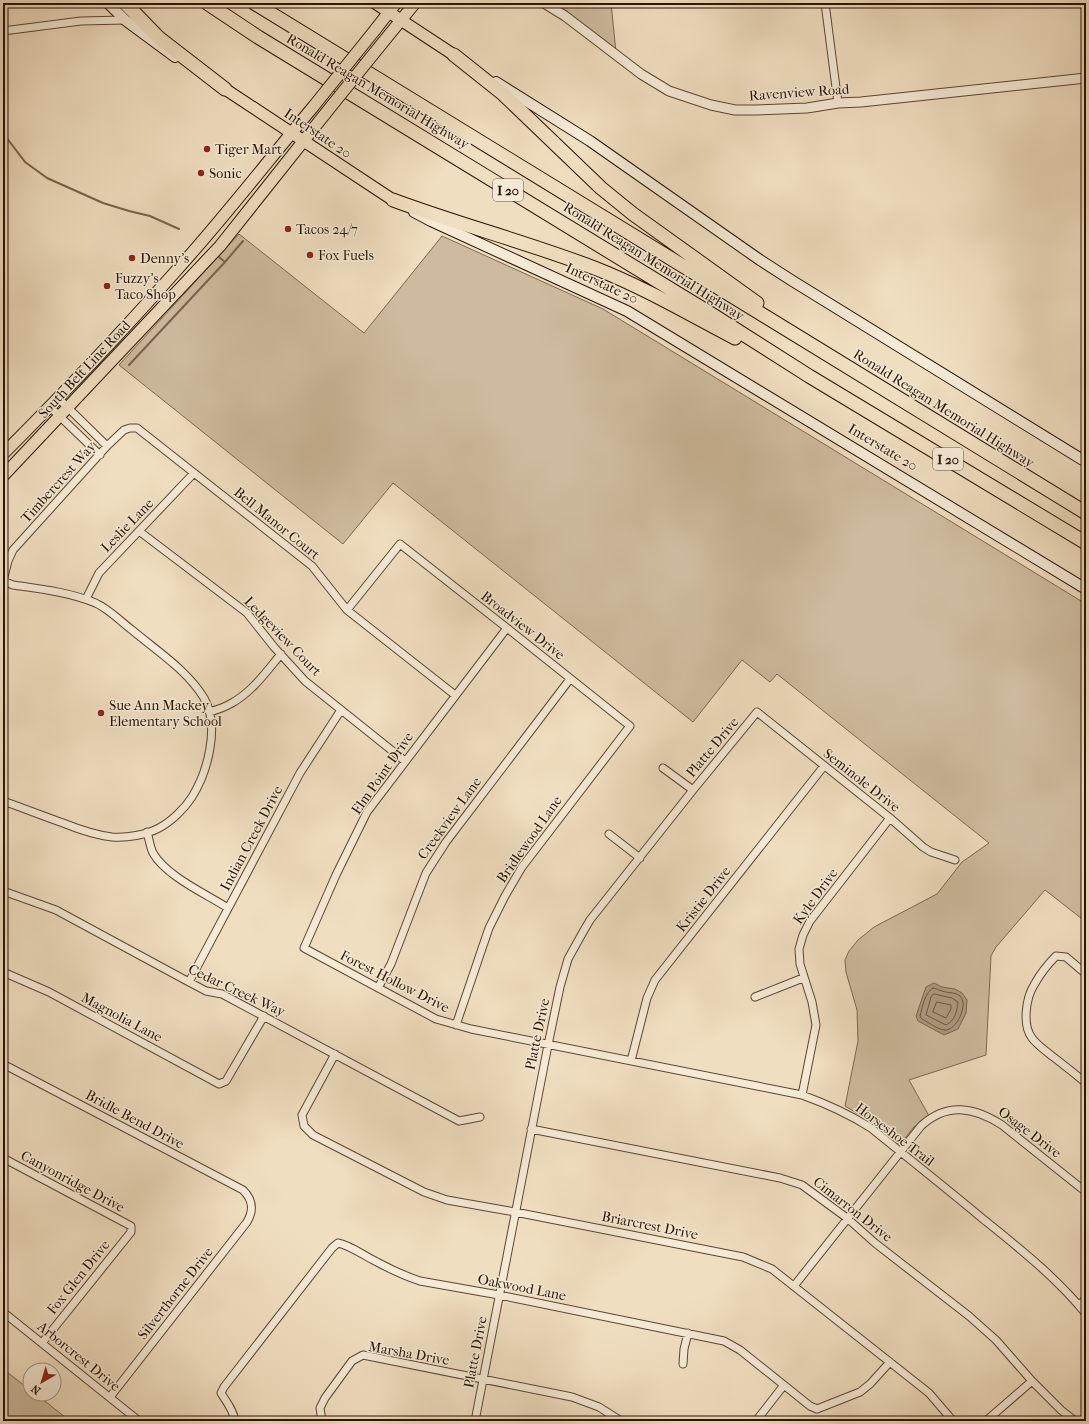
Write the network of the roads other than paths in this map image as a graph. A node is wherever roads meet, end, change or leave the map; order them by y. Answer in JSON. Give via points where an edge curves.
{"nodes":[{"id":1,"x":108,"y":3,"type":"edge"},
{"id":2,"x":125,"y":3,"type":"edge"},
{"id":3,"x":207,"y":3,"type":"edge"},
{"id":4,"x":254,"y":3,"type":"edge"},
{"id":5,"x":375,"y":3,"type":"edge"},
{"id":6,"x":396,"y":3,"type":"edge"},
{"id":7,"x":415,"y":3,"type":"edge"},
{"id":8,"x":544,"y":3,"type":"edge"},
{"id":9,"x":825,"y":3,"type":"edge"},
{"id":10,"x":389,"y":12,"type":"junction"},
{"id":11,"x":125,"y":20,"type":"junction"},
{"id":12,"x":401,"y":20,"type":"junction"},
{"id":13,"x":3,"y":31,"type":"edge"},
{"id":14,"x":454,"y":55,"type":"junction"},
{"id":15,"x":1086,"y":78,"type":"edge"},
{"id":16,"x":225,"y":89,"type":"junction"},
{"id":17,"x":838,"y":103,"type":"junction"},
{"id":18,"x":291,"y":134,"type":"junction"},
{"id":19,"x":303,"y":142,"type":"junction"},
{"id":20,"x":392,"y":200,"type":"junction"},
{"id":21,"x":225,"y":214,"type":"junction"},
{"id":22,"x":238,"y":224,"type":"junction"},
{"id":23,"x":175,"y":272,"type":"junction"},
{"id":24,"x":185,"y":282,"type":"junction"},
{"id":25,"x":148,"y":302,"type":"junction"},
{"id":26,"x":158,"y":311,"type":"junction"},
{"id":27,"x":846,"y":366,"type":"junction"},
{"id":28,"x":809,"y":376,"type":"junction"},
{"id":29,"x":58,"y":398,"type":"junction"},
{"id":30,"x":50,"y":407,"type":"junction"},
{"id":31,"x":68,"y":408,"type":"junction"},
{"id":32,"x":60,"y":416,"type":"junction"},
{"id":33,"x":130,"y":428,"type":"joint"},
{"id":34,"x":108,"y":446,"type":"junction"},
{"id":35,"x":3,"y":454,"type":"edge"},
{"id":36,"x":100,"y":455,"type":"junction"},
{"id":37,"x":1086,"y":462,"type":"edge"},
{"id":38,"x":194,"y":473,"type":"junction"},
{"id":39,"x":3,"y":476,"type":"edge"},
{"id":40,"x":1086,"y":513,"type":"edge"},
{"id":41,"x":139,"y":531,"type":"junction"},
{"id":42,"x":1086,"y":543,"type":"edge"},
{"id":43,"x":3,"y":581,"type":"edge"},
{"id":44,"x":1086,"y":589,"type":"edge"},
{"id":45,"x":86,"y":599,"type":"junction"},
{"id":46,"x":347,"y":610,"type":"junction"},
{"id":47,"x":507,"y":628,"type":"junction"},
{"id":48,"x":281,"y":654,"type":"junction"},
{"id":49,"x":570,"y":679,"type":"junction"},
{"id":50,"x":455,"y":695,"type":"junction"},
{"id":51,"x":341,"y":710,"type":"junction"},
{"id":52,"x":209,"y":712,"type":"junction"},
{"id":53,"x":757,"y":712,"type":"joint"},
{"id":54,"x":630,"y":726,"type":"joint"},
{"id":55,"x":405,"y":761,"type":"junction"},
{"id":56,"x":824,"y":766,"type":"junction"},
{"id":57,"x":663,"y":768,"type":"dead end"},
{"id":58,"x":693,"y":790,"type":"junction"},
{"id":59,"x":3,"y":801,"type":"edge"},
{"id":60,"x":890,"y":818,"type":"junction"},
{"id":61,"x":147,"y":832,"type":"junction"},
{"id":62,"x":609,"y":834,"type":"dead end"},
{"id":63,"x":640,"y":858,"type":"junction"},
{"id":64,"x":955,"y":860,"type":"dead end"},
{"id":65,"x":3,"y":891,"type":"edge"},
{"id":66,"x":228,"y":908,"type":"junction"},
{"id":67,"x":304,"y":948,"type":"joint"},
{"id":68,"x":3,"y":972,"type":"edge"},
{"id":69,"x":1086,"y":974,"type":"edge"},
{"id":70,"x":803,"y":978,"type":"junction"},
{"id":71,"x":189,"y":982,"type":"junction"},
{"id":72,"x":378,"y":988,"type":"junction"},
{"id":73,"x":755,"y":997,"type":"dead end"},
{"id":74,"x":264,"y":1016,"type":"junction"},
{"id":75,"x":456,"y":1025,"type":"junction"},
{"id":76,"x":548,"y":1045,"type":"junction"},
{"id":77,"x":335,"y":1054,"type":"junction"},
{"id":78,"x":631,"y":1061,"type":"junction"},
{"id":79,"x":4,"y":1066,"type":"edge"},
{"id":80,"x":1086,"y":1083,"type":"edge"},
{"id":81,"x":802,"y":1095,"type":"junction"},
{"id":82,"x":480,"y":1117,"type":"dead end"},
{"id":83,"x":531,"y":1129,"type":"junction"},
{"id":84,"x":900,"y":1152,"type":"junction"},
{"id":85,"x":3,"y":1158,"type":"edge"},
{"id":86,"x":1086,"y":1192,"type":"edge"},
{"id":87,"x":251,"y":1202,"type":"joint"},
{"id":88,"x":515,"y":1212,"type":"junction"},
{"id":89,"x":847,"y":1218,"type":"junction"},
{"id":90,"x":131,"y":1226,"type":"joint"},
{"id":91,"x":794,"y":1286,"type":"junction"},
{"id":92,"x":499,"y":1295,"type":"junction"},
{"id":93,"x":1086,"y":1299,"type":"edge"},
{"id":94,"x":1079,"y":1305,"type":"junction"},
{"id":95,"x":3,"y":1312,"type":"edge"},
{"id":96,"x":1086,"y":1314,"type":"edge"},
{"id":97,"x":688,"y":1333,"type":"junction"},
{"id":98,"x":42,"y":1343,"type":"junction"},
{"id":99,"x":890,"y":1362,"type":"junction"},
{"id":100,"x":683,"y":1364,"type":"dead end"},
{"id":101,"x":483,"y":1380,"type":"junction"},
{"id":102,"x":1032,"y":1381,"type":"junction"},
{"id":103,"x":784,"y":1385,"type":"junction"},
{"id":104,"x":110,"y":1398,"type":"junction"},
{"id":105,"x":139,"y":1421,"type":"edge"},
{"id":106,"x":235,"y":1421,"type":"edge"},
{"id":107,"x":322,"y":1421,"type":"edge"},
{"id":108,"x":475,"y":1421,"type":"edge"},
{"id":109,"x":621,"y":1421,"type":"edge"},
{"id":110,"x":756,"y":1421,"type":"edge"},
{"id":111,"x":953,"y":1421,"type":"edge"},
{"id":112,"x":986,"y":1421,"type":"edge"},
{"id":113,"x":1075,"y":1421,"type":"edge"}],
"edges":[{"from":1,"to":11,"type":"main road","name":"Interstate 20"},
{"from":2,"to":16,"type":"highway","via":[[159,38]]},
{"from":3,"to":28,"type":"highway","name":"Ronald Reagan Memorial Highway","number":"I 20","via":[[258,37]]},
{"from":4,"to":27,"type":"highway","name":"Ronald Reagan Memorial Highway","number":"I 20"},
{"from":5,"to":10,"type":"main road"},
{"from":6,"to":10,"type":"main road","name":"South Belt Line Road"},
{"from":7,"to":12,"type":"main road","name":"South Belt Line Road"},
{"from":8,"to":17,"type":"street","name":"Ravenview Road","via":[[566,16],[641,74],[669,91],[735,110],[807,108]]},
{"from":9,"to":17,"type":"street"},
{"from":10,"to":12,"type":"main road"},
{"from":10,"to":18,"type":"main road","name":"South Belt Line Road","bridge":true},
{"from":11,"to":13,"type":"street","via":[[81,21]]},
{"from":11,"to":16,"type":"main road","name":"Interstate 20","via":[[163,50]]},
{"from":12,"to":14,"type":"main road"},
{"from":12,"to":19,"type":"main road","name":"South Belt Line Road","bridge":true},
{"from":14,"to":27,"type":"highway","via":[[504,94],[600,188]]},
{"from":14,"to":37,"type":"main road","via":[[590,141],[760,260]]},
{"from":15,"to":17,"type":"street","name":"Ravenview Road"},
{"from":16,"to":18,"type":"main road","name":"Interstate 20"},
{"from":18,"to":19,"type":"main road","name":"Interstate 20"},
{"from":18,"to":21,"type":"main road","name":"South Belt Line Road"},
{"from":19,"to":20,"type":"main road","name":"Interstate 20"},
{"from":19,"to":22,"type":"main road","name":"South Belt Line Road"},
{"from":20,"to":28,"type":"highway","via":[[633,284]]},
{"from":20,"to":44,"type":"main road","name":"Interstate 20","via":[[431,221],[627,311]]},
{"from":21,"to":22,"type":"main road"},
{"from":21,"to":23,"type":"main road","name":"South Belt Line Road"},
{"from":22,"to":24,"type":"main road","name":"South Belt Line Road"},
{"from":23,"to":24,"type":"main road"},
{"from":23,"to":25,"type":"main road","name":"South Belt Line Road"},
{"from":24,"to":26,"type":"main road","name":"South Belt Line Road"},
{"from":25,"to":26,"type":"main road"},
{"from":25,"to":29,"type":"main road","name":"South Belt Line Road"},
{"from":26,"to":31,"type":"main road","name":"South Belt Line Road"},
{"from":27,"to":40,"type":"highway","name":"Ronald Reagan Memorial Highway","number":"I 20"},
{"from":28,"to":42,"type":"highway","name":"Ronald Reagan Memorial Highway","number":"I 20"},
{"from":29,"to":30,"type":"main road","name":"South Belt Line Road"},
{"from":29,"to":31,"type":"street"},
{"from":30,"to":32,"type":"street"},
{"from":30,"to":35,"type":"main road","name":"South Belt Line Road"},
{"from":31,"to":32,"type":"main road","name":"South Belt Line Road"},
{"from":31,"to":34,"type":"street"},
{"from":32,"to":36,"type":"street"},
{"from":32,"to":39,"type":"main road","name":"South Belt Line Road"},
{"from":33,"to":34,"type":"street","name":"Timbercrest Way","via":[[124,430]]},
{"from":33,"to":38,"type":"street","name":"Bell Manor Court","via":[[138,428]]},
{"from":34,"to":36,"type":"street","name":"Timbercrest Way"},
{"from":36,"to":43,"type":"street","name":"Timbercrest Way","via":[[13,550]]},
{"from":38,"to":41,"type":"street","name":"Leslie Lane"},
{"from":38,"to":46,"type":"street","name":"Bell Manor Court","via":[[312,566]]},
{"from":41,"to":45,"type":"street","name":"Leslie Lane","via":[[99,573]]},
{"from":41,"to":48,"type":"street","name":"Ledgeview Court","via":[[247,613]]},
{"from":43,"to":45,"type":"street"},
{"from":45,"to":52,"type":"street","via":[[111,613],[182,671],[205,700]]},
{"from":46,"to":47,"type":"street","name":"Broadview Drive","via":[[400,544]]},
{"from":46,"to":50,"type":"street","name":"Bell Manor Court"},
{"from":47,"to":49,"type":"street","name":"Broadview Drive"},
{"from":47,"to":50,"type":"street","name":"Elm Point Drive"},
{"from":48,"to":51,"type":"street","name":"Ledgeview Court","via":[[305,681]]},
{"from":48,"to":52,"type":"street","via":[[246,694],[231,704]]},
{"from":49,"to":54,"type":"street","name":"Broadview Drive"},
{"from":49,"to":72,"type":"street","name":"Creekview Lane","via":[[446,842],[426,873],[392,964]]},
{"from":50,"to":55,"type":"street","name":"Elm Point Drive"},
{"from":51,"to":55,"type":"street","name":"Ledgeview Court"},
{"from":51,"to":66,"type":"street","name":"Indian Creek Drive","via":[[300,773]]},
{"from":52,"to":61,"type":"street","via":[[212,729],[210,750],[192,797],[178,814],[159,828]]},
{"from":53,"to":56,"type":"street","name":"Seminole Drive"},
{"from":53,"to":58,"type":"street","name":"Platte Drive"},
{"from":54,"to":75,"type":"street","name":"Bridlewood Lane","via":[[522,866],[489,928]]},
{"from":55,"to":67,"type":"street","name":"Elm Point Drive","via":[[367,812]]},
{"from":56,"to":60,"type":"street","name":"Seminole Drive"},
{"from":56,"to":78,"type":"street","name":"Kristie Drive","via":[[655,980],[647,998]]},
{"from":57,"to":58,"type":"street"},
{"from":58,"to":63,"type":"street","name":"Platte Drive"},
{"from":59,"to":61,"type":"street","via":[[86,831],[112,837]]},
{"from":60,"to":64,"type":"street","name":"Seminole Drive","via":[[931,852]]},
{"from":60,"to":70,"type":"street","name":"Kyle Drive","via":[[810,922],[799,949]]},
{"from":61,"to":66,"type":"street","via":[[153,852],[162,865],[172,874]]},
{"from":62,"to":63,"type":"street"},
{"from":63,"to":76,"type":"street","name":"Platte Drive","via":[[590,920],[568,959]]},
{"from":65,"to":71,"type":"street","name":"Cedar Creek Way","via":[[56,910]]},
{"from":66,"to":71,"type":"street","name":"Indian Creek Drive"},
{"from":67,"to":72,"type":"street","name":"Forest Hollow Drive"},
{"from":68,"to":74,"type":"street","name":"Magnolia Lane","via":[[49,992],[219,1084],[226,1081]]},
{"from":69,"to":80,"type":"street","via":[[1066,957],[1056,956],[1033,986],[1026,1018],[1031,1037]]},
{"from":70,"to":73,"type":"street"},
{"from":70,"to":81,"type":"street","name":"Kyle Drive","via":[[812,1002],[816,1025]]},
{"from":71,"to":74,"type":"street","name":"Cedar Creek Way","via":[[222,994]]},
{"from":72,"to":75,"type":"street","name":"Forest Hollow Drive","via":[[436,1019]]},
{"from":74,"to":77,"type":"street","name":"Cedar Creek Way"},
{"from":75,"to":76,"type":"street","name":"Forest Hollow Drive"},
{"from":76,"to":78,"type":"street","name":"Horseshoe Trail"},
{"from":76,"to":83,"type":"street","name":"Platte Drive"},
{"from":77,"to":82,"type":"street","name":"Cedar Creek Way","via":[[459,1121]]},
{"from":77,"to":88,"type":"street","name":"Briarcrest Drive","via":[[302,1115],[304,1126],[313,1135],[424,1192],[447,1200]]},
{"from":78,"to":81,"type":"street","name":"Horseshoe Trail"},
{"from":79,"to":87,"type":"street","name":"Bridle Bend Drive","via":[[243,1190]]},
{"from":81,"to":84,"type":"street","name":"Horseshoe Trail","via":[[853,1117]]},
{"from":83,"to":88,"type":"street","name":"Platte Drive"},
{"from":83,"to":89,"type":"street","name":"Cimarron Drive","via":[[780,1178],[802,1186]]},
{"from":84,"to":86,"type":"street","name":"Osage Drive","via":[[929,1119],[944,1111],[968,1110],[1002,1125]]},
{"from":84,"to":89,"type":"street","name":"Osage Drive"},
{"from":84,"to":94,"type":"street","name":"Horseshoe Trail","via":[[1022,1250]]},
{"from":85,"to":90,"type":"street","name":"Canyonridge Drive"},
{"from":87,"to":104,"type":"street","name":"Silverthorne Drive","via":[[251,1216],[247,1222]]},
{"from":88,"to":91,"type":"street","name":"Briarcrest Drive","via":[[743,1257],[772,1269]]},
{"from":88,"to":92,"type":"street","name":"Platte Drive"},
{"from":89,"to":91,"type":"street","name":"Osage Drive"},
{"from":89,"to":102,"type":"street","name":"Cimarron Drive","via":[[969,1316],[996,1340]]},
{"from":90,"to":98,"type":"street","name":"Fox Glen Drive","via":[[130,1232]]},
{"from":91,"to":99,"type":"street","name":"Briarcrest Drive"},
{"from":92,"to":97,"type":"street","name":"Oakwood Lane"},
{"from":92,"to":101,"type":"street","name":"Platte Drive"},
{"from":92,"to":106,"type":"street","name":"Oakwood Lane","via":[[409,1278],[345,1244],[338,1243],[224,1387],[221,1393],[234,1413]]},
{"from":93,"to":94,"type":"street"},
{"from":94,"to":96,"type":"street","name":"Horseshoe Trail"},
{"from":95,"to":98,"type":"street","name":"Arborcrest Drive"},
{"from":97,"to":100,"type":"street"},
{"from":97,"to":103,"type":"street","name":"Oakwood Lane","via":[[724,1341],[740,1350]]},
{"from":98,"to":104,"type":"street","name":"Arborcrest Drive"},
{"from":99,"to":103,"type":"street","name":"Oakwood Lane","via":[[860,1392],[817,1409]]},
{"from":99,"to":111,"type":"street","name":"Briarcrest Drive","via":[[929,1393]]},
{"from":101,"to":107,"type":"street","name":"Marsha Drive","via":[[363,1356],[352,1361],[324,1398],[320,1408]]},
{"from":101,"to":108,"type":"street","name":"Platte Drive"},
{"from":101,"to":109,"type":"street","name":"Marsha Drive","via":[[572,1397],[599,1407]]},
{"from":102,"to":112,"type":"street"},
{"from":102,"to":113,"type":"street","name":"Cimarron Drive"},
{"from":103,"to":110,"type":"street"},
{"from":104,"to":105,"type":"street","name":"Arborcrest Drive"}]}
